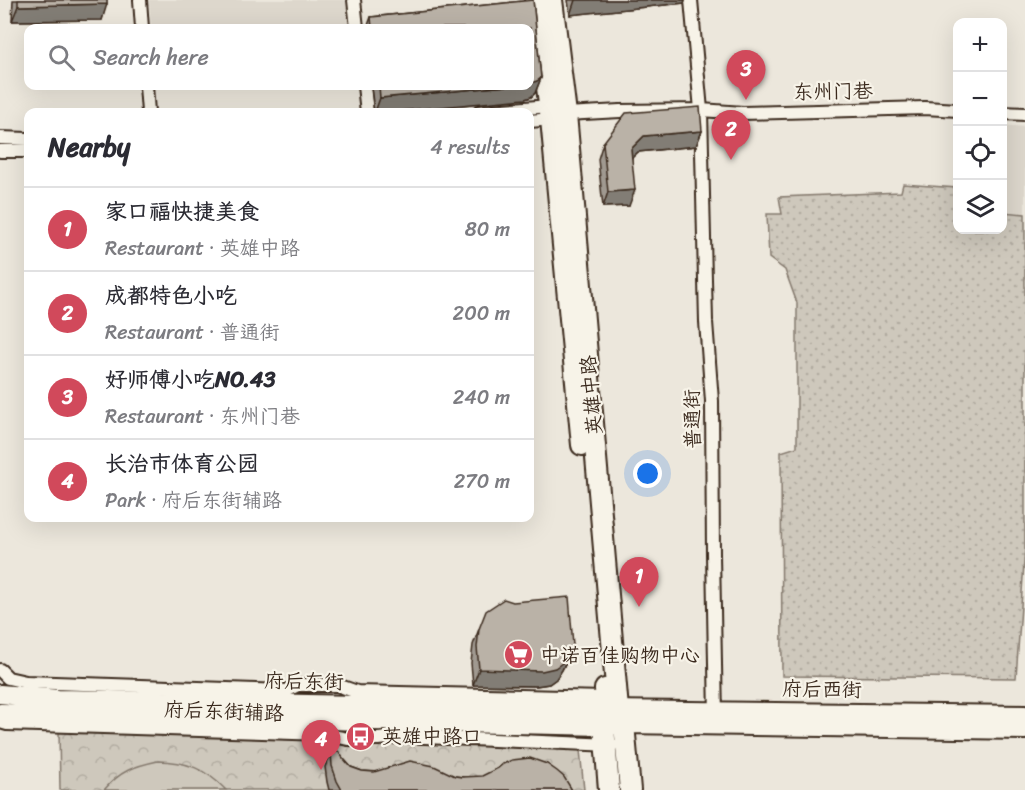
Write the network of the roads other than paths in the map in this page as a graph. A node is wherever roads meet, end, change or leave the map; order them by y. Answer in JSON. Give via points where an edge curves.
{"nodes":[{"id":1,"x":140,"y":0,"type":"edge"},
{"id":2,"x":354,"y":0,"type":"edge"},
{"id":3,"x":536,"y":0,"type":"edge"},
{"id":4,"x":552,"y":0,"type":"edge"},
{"id":5,"x":691,"y":0,"type":"edge"},
{"id":6,"x":142,"y":24,"type":"edge"},
{"id":7,"x":357,"y":24,"type":"edge"},
{"id":8,"x":146,"y":90,"type":"edge"},
{"id":9,"x":364,"y":90,"type":"edge"},
{"id":10,"x":148,"y":108,"type":"edge"},
{"id":11,"x":367,"y":108,"type":"edge"},
{"id":12,"x":701,"y":110,"type":"junction"},
{"id":13,"x":953,"y":110,"type":"edge"},
{"id":14,"x":534,"y":113,"type":"edge"},
{"id":15,"x":555,"y":113,"type":"junction"},
{"id":16,"x":1007,"y":113,"type":"edge"},
{"id":17,"x":1025,"y":114,"type":"edge"},
{"id":18,"x":534,"y":120,"type":"edge"},
{"id":19,"x":0,"y":138,"type":"edge"},
{"id":20,"x":24,"y":139,"type":"edge"},
{"id":21,"x":0,"y":150,"type":"edge"},
{"id":22,"x":24,"y":151,"type":"edge"},
{"id":23,"x":0,"y":670,"type":"edge"},
{"id":24,"x":0,"y":694,"type":"edge"},
{"id":25,"x":0,"y":713,"type":"edge"},
{"id":26,"x":612,"y":713,"type":"junction"},
{"id":27,"x":1025,"y":715,"type":"edge"},
{"id":28,"x":716,"y":718,"type":"junction"},
{"id":29,"x":0,"y":722,"type":"edge"},
{"id":30,"x":1025,"y":730,"type":"edge"},
{"id":31,"x":626,"y":745,"type":"junction"},
{"id":32,"x":605,"y":746,"type":"junction"},
{"id":33,"x":609,"y":790,"type":"edge"},
{"id":34,"x":630,"y":790,"type":"edge"}],
"edges":[{"from":1,"to":6,"type":"street"},
{"from":2,"to":7,"type":"street"},
{"from":3,"to":15,"type":"main road","name":"英雄中路"},
{"from":4,"to":15,"type":"main road","name":"英雄中路"},
{"from":5,"to":12,"type":"street","name":"普通街"},
{"from":8,"to":10,"type":"street"},
{"from":9,"to":11,"type":"street"},
{"from":12,"to":13,"type":"street","name":"东州门巷","via":[[743,113]]},
{"from":12,"to":15,"type":"street","name":"东州门巷"},
{"from":12,"to":28,"type":"street","name":"普通街","via":[[712,400]]},
{"from":14,"to":15,"type":"street"},
{"from":15,"to":18,"type":"street"},
{"from":15,"to":26,"type":"main road","name":"英雄中路"},
{"from":16,"to":17,"type":"street"},
{"from":19,"to":20,"type":"street"},
{"from":21,"to":22,"type":"street"},
{"from":23,"to":26,"type":"street","name":"府后东街辅路","via":[[8,678],[26,682],[286,691],[298,685],[337,685],[357,692]]},
{"from":24,"to":26,"type":"main road","name":"府后东街"},
{"from":25,"to":26,"type":"main road","name":"府后东街"},
{"from":26,"to":28,"type":"main road","name":"府后西街"},
{"from":26,"to":31,"type":"main road","name":"英雄中路"},
{"from":26,"to":32,"type":"main road","name":"英雄中路"},
{"from":27,"to":28,"type":"main road","name":"府后西街"},
{"from":28,"to":30,"type":"main road","name":"府后西街"},
{"from":29,"to":32,"type":"street","name":"府后东街辅路","via":[[324,734],[348,739],[402,736]]},
{"from":31,"to":32,"type":"street","name":"府后东街辅路"},
{"from":31,"to":34,"type":"main road","name":"英雄中路"},
{"from":32,"to":33,"type":"main road","name":"英雄中路"}]}
